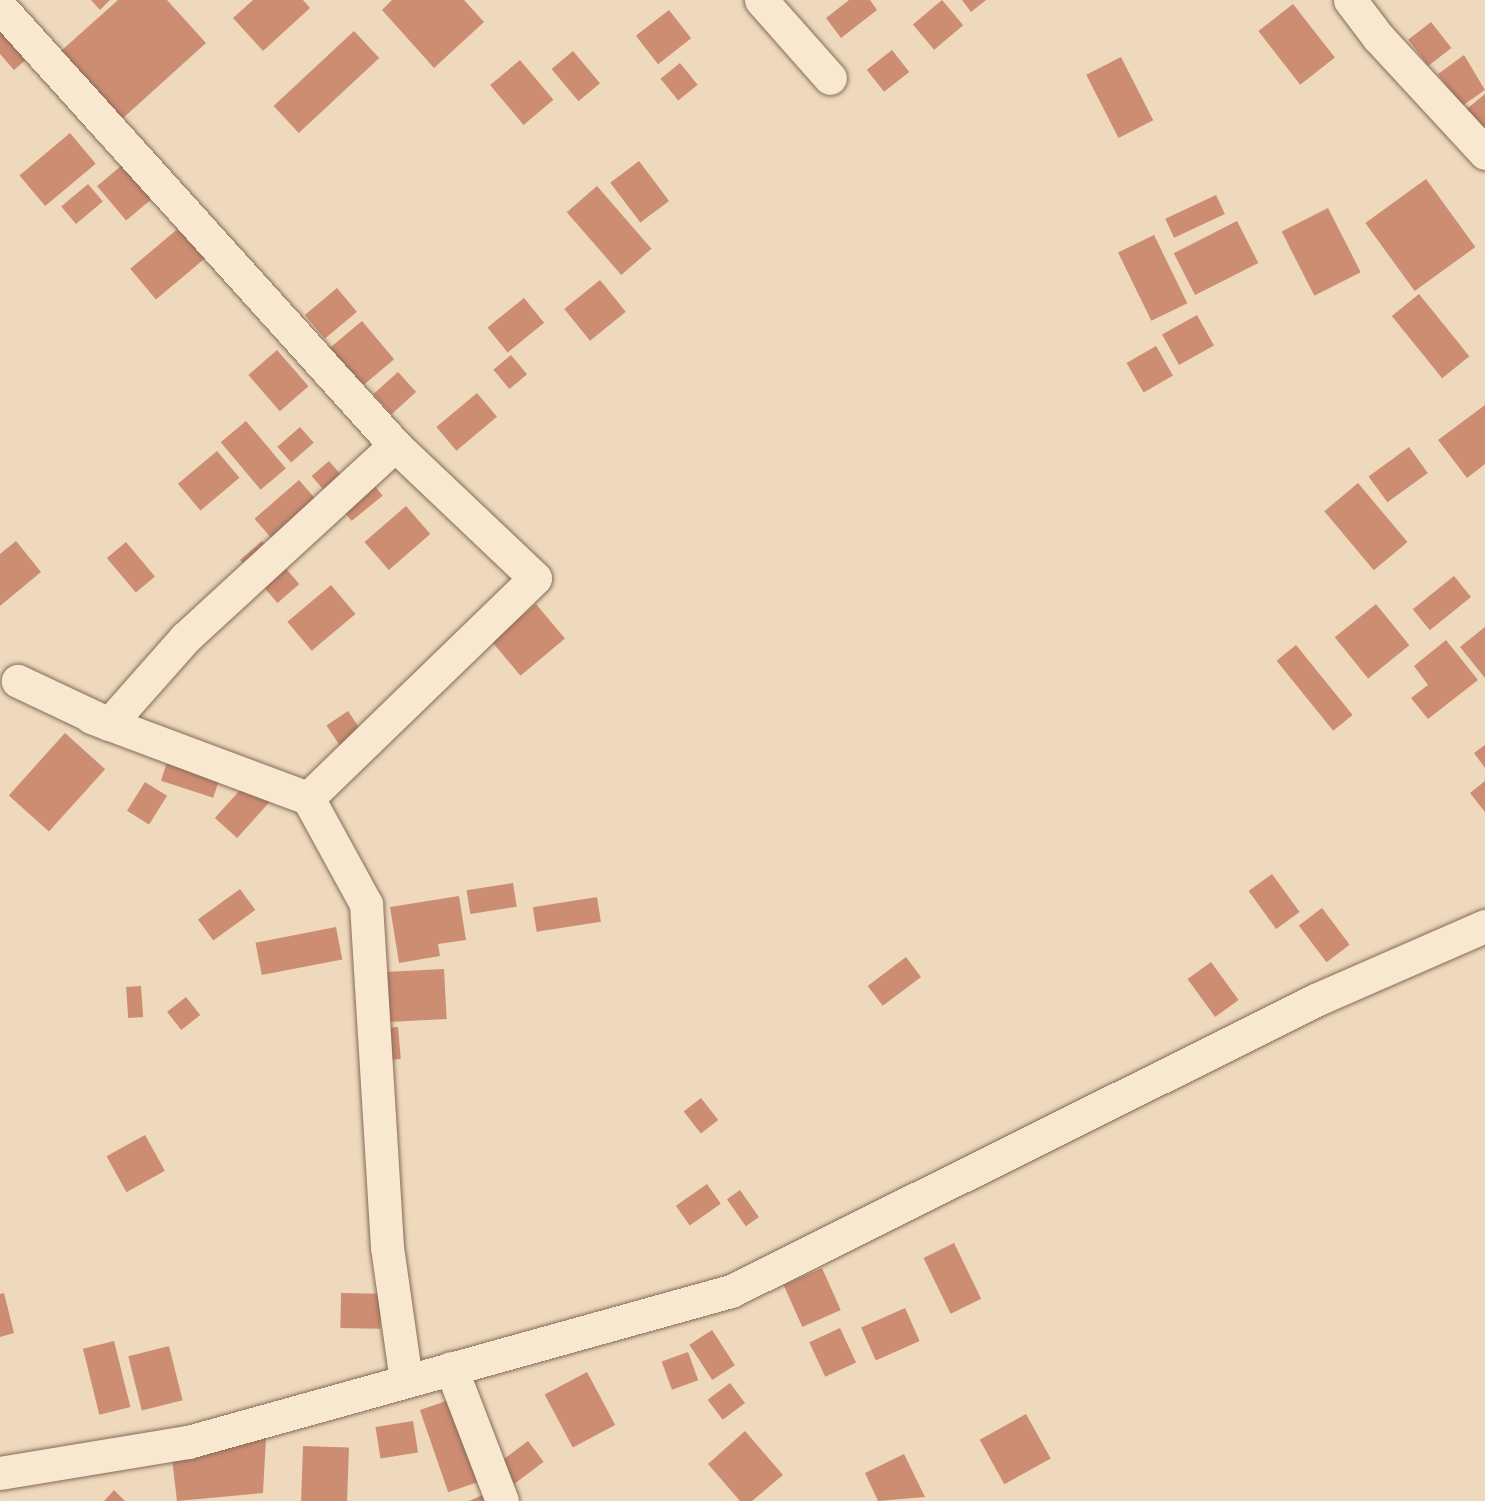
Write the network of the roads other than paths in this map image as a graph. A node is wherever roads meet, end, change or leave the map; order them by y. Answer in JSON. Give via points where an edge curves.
{"nodes":[{"id":1,"x":761,"y":0,"type":"edge"},
{"id":2,"x":1350,"y":0,"type":"edge"},
{"id":3,"x":0,"y":7,"type":"edge"},
{"id":4,"x":830,"y":78,"type":"dead end"},
{"id":5,"x":1485,"y":153,"type":"edge"},
{"id":6,"x":395,"y":445,"type":"junction"},
{"id":7,"x":9,"y":673,"type":"edge"},
{"id":8,"x":109,"y":724,"type":"junction"},
{"id":9,"x":308,"y":798,"type":"junction"},
{"id":10,"x":1485,"y":926,"type":"edge"},
{"id":11,"x":450,"y":1368,"type":"junction"},
{"id":12,"x":406,"y":1381,"type":"junction"},
{"id":13,"x":0,"y":1473,"type":"edge"},
{"id":14,"x":502,"y":1501,"type":"edge"}],
"edges":[{"from":1,"to":4,"type":"street"},
{"from":2,"to":5,"type":"street","via":[[1378,37]]},
{"from":3,"to":6,"type":"street"},
{"from":6,"to":8,"type":"street","via":[[186,637]]},
{"from":6,"to":9,"type":"street","via":[[535,578]]},
{"from":7,"to":8,"type":"street"},
{"from":8,"to":9,"type":"street"},
{"from":9,"to":12,"type":"street","via":[[366,904],[387,1247]]},
{"from":10,"to":11,"type":"street","via":[[1320,998],[731,1291]]},
{"from":11,"to":12,"type":"street"},
{"from":11,"to":14,"type":"street"},
{"from":12,"to":13,"type":"street","via":[[188,1442]]}]}
